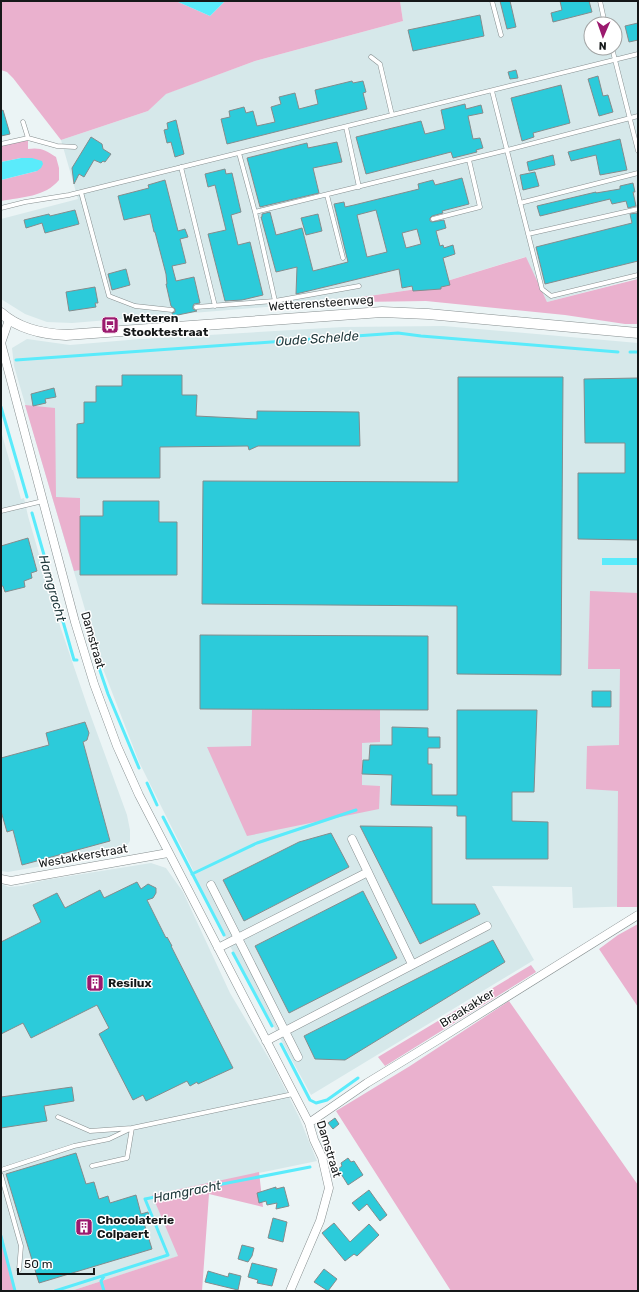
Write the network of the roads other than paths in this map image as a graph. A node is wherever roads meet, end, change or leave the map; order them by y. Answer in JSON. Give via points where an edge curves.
{"nodes":[{"id":1,"x":492,"y":1,"type":"edge"},
{"id":2,"x":600,"y":1,"type":"edge"},
{"id":3,"x":603,"y":16,"type":"edge"},
{"id":4,"x":501,"y":35,"type":"dead end"},
{"id":5,"x":638,"y":54,"type":"edge"},
{"id":6,"x":614,"y":56,"type":"edge"},
{"id":7,"x":371,"y":57,"type":"dead end"},
{"id":8,"x":615,"y":60,"type":"junction"},
{"id":9,"x":492,"y":91,"type":"junction"},
{"id":10,"x":392,"y":115,"type":"junction"},
{"id":11,"x":638,"y":116,"type":"edge"},
{"id":12,"x":630,"y":118,"type":"junction"},
{"id":13,"x":23,"y":122,"type":"dead end"},
{"id":14,"x":346,"y":127,"type":"junction"},
{"id":15,"x":28,"y":138,"type":"junction"},
{"id":16,"x":1,"y":144,"type":"edge"},
{"id":17,"x":76,"y":147,"type":"dead end"},
{"id":18,"x":507,"y":150,"type":"junction"},
{"id":19,"x":638,"y":151,"type":"edge"},
{"id":20,"x":239,"y":153,"type":"junction"},
{"id":21,"x":469,"y":160,"type":"junction"},
{"id":22,"x":181,"y":167,"type":"junction"},
{"id":23,"x":638,"y":173,"type":"edge"},
{"id":24,"x":359,"y":187,"type":"junction"},
{"id":25,"x":80,"y":192,"type":"junction"},
{"id":26,"x":327,"y":195,"type":"junction"},
{"id":27,"x":520,"y":203,"type":"junction"},
{"id":28,"x":1,"y":208,"type":"edge"},
{"id":29,"x":638,"y":209,"type":"edge"},
{"id":30,"x":256,"y":212,"type":"junction"},
{"id":31,"x":433,"y":219,"type":"dead end"},
{"id":32,"x":528,"y":234,"type":"junction"},
{"id":33,"x":343,"y":258,"type":"dead end"},
{"id":34,"x":638,"y":275,"type":"edge"},
{"id":35,"x":359,"y":286,"type":"dead end"},
{"id":36,"x":275,"y":301,"type":"junction"},
{"id":37,"x":215,"y":306,"type":"junction"},
{"id":38,"x":196,"y":307,"type":"dead end"},
{"id":39,"x":172,"y":310,"type":"dead end"},
{"id":40,"x":5,"y":316,"type":"edge"},
{"id":41,"x":638,"y":333,"type":"edge"},
{"id":42,"x":1,"y":343,"type":"edge"},
{"id":43,"x":43,"y":501,"type":"junction"},
{"id":44,"x":1,"y":511,"type":"edge"},
{"id":45,"x":352,"y":839,"type":"dead end"},
{"id":46,"x":168,"y":853,"type":"junction"},
{"id":47,"x":368,"y":872,"type":"junction"},
{"id":48,"x":1,"y":879,"type":"edge"},
{"id":49,"x":211,"y":885,"type":"dead end"},
{"id":50,"x":638,"y":915,"type":"edge"},
{"id":51,"x":487,"y":926,"type":"dead end"},
{"id":52,"x":237,"y":938,"type":"junction"},
{"id":53,"x":218,"y":948,"type":"junction"},
{"id":54,"x":412,"y":964,"type":"junction"},
{"id":55,"x":285,"y":1031,"type":"junction"},
{"id":56,"x":266,"y":1041,"type":"junction"},
{"id":57,"x":298,"y":1057,"type":"dead end"},
{"id":58,"x":293,"y":1094,"type":"junction"},
{"id":59,"x":58,"y":1117,"type":"dead end"},
{"id":60,"x":309,"y":1123,"type":"junction"},
{"id":61,"x":132,"y":1128,"type":"junction"},
{"id":62,"x":92,"y":1166,"type":"dead end"},
{"id":63,"x":1,"y":1170,"type":"edge"},
{"id":64,"x":1,"y":1175,"type":"edge"},
{"id":65,"x":19,"y":1270,"type":"dead end"},
{"id":66,"x":290,"y":1291,"type":"edge"}],
"edges":[{"from":1,"to":4,"type":"lane"},
{"from":2,"to":3,"type":"lane"},
{"from":5,"to":8,"type":"lane"},
{"from":6,"to":8,"type":"lane"},
{"from":7,"to":10,"type":"lane","via":[[380,64]]},
{"from":8,"to":9,"type":"lane"},
{"from":8,"to":12,"type":"lane"},
{"from":9,"to":10,"type":"lane"},
{"from":9,"to":18,"type":"lane"},
{"from":10,"to":14,"type":"lane"},
{"from":11,"to":12,"type":"lane"},
{"from":12,"to":18,"type":"lane"},
{"from":12,"to":19,"type":"lane"},
{"from":13,"to":15,"type":"lane"},
{"from":14,"to":20,"type":"lane"},
{"from":14,"to":24,"type":"lane"},
{"from":15,"to":16,"type":"lane"},
{"from":15,"to":17,"type":"lane","via":[[57,146]]},
{"from":18,"to":21,"type":"lane"},
{"from":18,"to":27,"type":"lane"},
{"from":20,"to":22,"type":"lane"},
{"from":20,"to":30,"type":"lane"},
{"from":21,"to":24,"type":"lane"},
{"from":21,"to":31,"type":"lane","via":[[480,207]]},
{"from":22,"to":25,"type":"lane"},
{"from":22,"to":37,"type":"lane"},
{"from":23,"to":27,"type":"lane"},
{"from":24,"to":26,"type":"lane"},
{"from":25,"to":28,"type":"lane"},
{"from":25,"to":39,"type":"lane","via":[[109,296],[136,306]]},
{"from":26,"to":30,"type":"lane"},
{"from":26,"to":33,"type":"lane"},
{"from":27,"to":32,"type":"lane"},
{"from":29,"to":32,"type":"lane"},
{"from":30,"to":36,"type":"lane"},
{"from":32,"to":34,"type":"lane","via":[[542,289],[550,296]]},
{"from":35,"to":36,"type":"lane"},
{"from":36,"to":37,"type":"lane"},
{"from":37,"to":38,"type":"lane"},
{"from":40,"to":41,"type":"street","name":"Wetterensteenweg","via":[[40,333],[66,335],[382,312]]},
{"from":40,"to":42,"type":"street","name":"Damstraat"},
{"from":42,"to":43,"type":"street","name":"Damstraat"},
{"from":43,"to":44,"type":"lane"},
{"from":43,"to":46,"type":"street","name":"Damstraat","via":[[94,684],[117,746]]},
{"from":45,"to":47,"type":"street"},
{"from":46,"to":48,"type":"street","name":"Westakkerstraat","via":[[11,881]]},
{"from":46,"to":53,"type":"street","name":"Damstraat"},
{"from":47,"to":52,"type":"street"},
{"from":47,"to":54,"type":"street"},
{"from":49,"to":52,"type":"street"},
{"from":50,"to":60,"type":"street","name":"Braakakker","via":[[367,1083]]},
{"from":51,"to":54,"type":"street"},
{"from":52,"to":53,"type":"street"},
{"from":52,"to":55,"type":"street"},
{"from":53,"to":56,"type":"street","name":"Damstraat"},
{"from":54,"to":55,"type":"street"},
{"from":55,"to":56,"type":"street"},
{"from":55,"to":57,"type":"street"},
{"from":56,"to":58,"type":"street","name":"Damstraat"},
{"from":58,"to":60,"type":"street","name":"Damstraat"},
{"from":58,"to":61,"type":"lane"},
{"from":59,"to":61,"type":"lane","via":[[90,1131]]},
{"from":60,"to":66,"type":"street","name":"Damstraat","via":[[322,1157],[329,1188],[320,1221]]},
{"from":61,"to":62,"type":"lane","via":[[126,1158]]},
{"from":61,"to":63,"type":"lane","via":[[108,1138],[74,1146]]},
{"from":64,"to":65,"type":"lane","via":[[21,1246]]}]}
